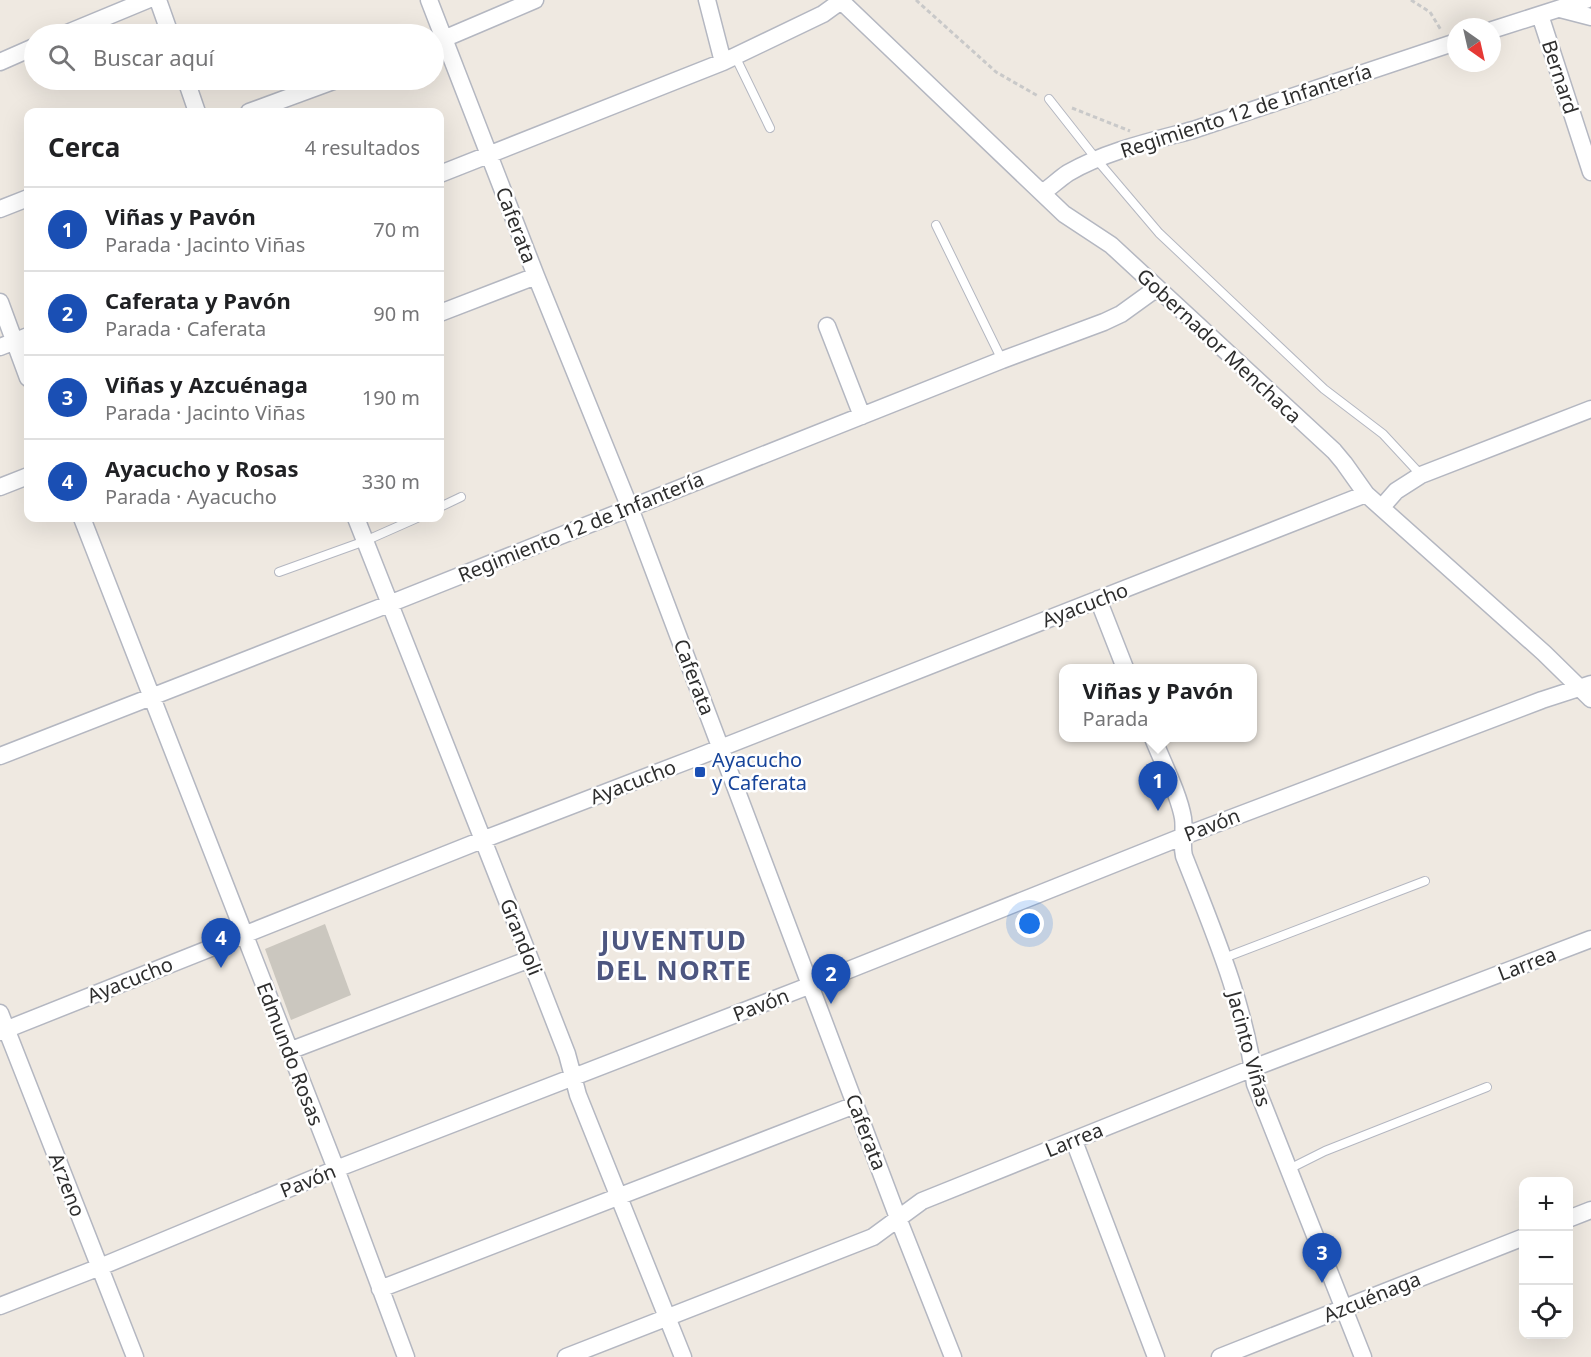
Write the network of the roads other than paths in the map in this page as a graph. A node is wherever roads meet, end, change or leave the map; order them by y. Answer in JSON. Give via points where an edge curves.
{"nodes":[{"id":1,"x":147,"y":0,"type":"edge"},
{"id":2,"x":158,"y":0,"type":"edge"},
{"id":3,"x":429,"y":0,"type":"edge"},
{"id":4,"x":535,"y":0,"type":"edge"},
{"id":5,"x":707,"y":0,"type":"edge"},
{"id":6,"x":1587,"y":0,"type":"edge"},
{"id":7,"x":840,"y":1,"type":"edge"},
{"id":8,"x":1560,"y":9,"type":"junction"},
{"id":9,"x":1540,"y":15,"type":"junction"},
{"id":10,"x":1591,"y":17,"type":"edge"},
{"id":11,"x":89,"y":24,"type":"edge"},
{"id":12,"x":166,"y":24,"type":"edge"},
{"id":13,"x":435,"y":24,"type":"edge"},
{"id":14,"x":1501,"y":27,"type":"edge"},
{"id":15,"x":444,"y":38,"type":"edge"},
{"id":16,"x":1447,"y":45,"type":"edge"},
{"id":17,"x":24,"y":51,"type":"edge"},
{"id":18,"x":444,"y":51,"type":"edge"},
{"id":19,"x":729,"y":59,"type":"junction"},
{"id":20,"x":0,"y":62,"type":"edge"},
{"id":21,"x":189,"y":90,"type":"edge"},
{"id":22,"x":309,"y":90,"type":"edge"},
{"id":23,"x":1049,"y":99,"type":"road end"},
{"id":24,"x":196,"y":108,"type":"edge"},
{"id":25,"x":260,"y":108,"type":"edge"},
{"id":26,"x":770,"y":128,"type":"dead end"},
{"id":27,"x":489,"y":154,"type":"junction"},
{"id":28,"x":1097,"y":160,"type":"junction"},
{"id":29,"x":444,"y":172,"type":"edge"},
{"id":30,"x":1591,"y":172,"type":"edge"},
{"id":31,"x":1042,"y":193,"type":"junction"},
{"id":32,"x":24,"y":200,"type":"edge"},
{"id":33,"x":0,"y":209,"type":"edge"},
{"id":34,"x":936,"y":225,"type":"dead end"},
{"id":35,"x":536,"y":276,"type":"junction"},
{"id":36,"x":1157,"y":288,"type":"junction"},
{"id":37,"x":0,"y":302,"type":"edge"},
{"id":38,"x":444,"y":311,"type":"edge"},
{"id":39,"x":826,"y":326,"type":"dead end"},
{"id":40,"x":14,"y":342,"type":"edge"},
{"id":41,"x":1002,"y":360,"type":"junction"},
{"id":42,"x":24,"y":368,"type":"edge"},
{"id":43,"x":1591,"y":409,"type":"edge"},
{"id":44,"x":862,"y":416,"type":"junction"},
{"id":45,"x":1421,"y":475,"type":"junction"},
{"id":46,"x":24,"y":478,"type":"edge"},
{"id":47,"x":0,"y":488,"type":"edge"},
{"id":48,"x":1366,"y":494,"type":"junction"},
{"id":49,"x":461,"y":497,"type":"dead end"},
{"id":50,"x":444,"y":505,"type":"edge"},
{"id":51,"x":1382,"y":507,"type":"junction"},
{"id":52,"x":630,"y":508,"type":"junction"},
{"id":53,"x":84,"y":522,"type":"edge"},
{"id":54,"x":358,"y":522,"type":"edge"},
{"id":55,"x":408,"y":522,"type":"edge"},
{"id":56,"x":365,"y":541,"type":"junction"},
{"id":57,"x":279,"y":572,"type":"dead end"},
{"id":58,"x":1098,"y":600,"type":"junction"},
{"id":59,"x":389,"y":604,"type":"junction"},
{"id":60,"x":1123,"y":664,"type":"edge"},
{"id":61,"x":1587,"y":690,"type":"edge"},
{"id":62,"x":151,"y":696,"type":"junction"},
{"id":63,"x":1154,"y":742,"type":"edge"},
{"id":64,"x":720,"y":747,"type":"junction"},
{"id":65,"x":0,"y":756,"type":"edge"},
{"id":66,"x":1184,"y":836,"type":"junction"},
{"id":67,"x":482,"y":840,"type":"junction"},
{"id":68,"x":1425,"y":881,"type":"dead end"},
{"id":69,"x":244,"y":935,"type":"junction"},
{"id":70,"x":1591,"y":939,"type":"edge"},
{"id":71,"x":1224,"y":958,"type":"junction"},
{"id":72,"x":530,"y":959,"type":"junction"},
{"id":73,"x":811,"y":985,"type":"junction"},
{"id":74,"x":0,"y":1013,"type":"edge"},
{"id":75,"x":3,"y":1031,"type":"edge"},
{"id":76,"x":289,"y":1051,"type":"junction"},
{"id":77,"x":1253,"y":1068,"type":"junction"},
{"id":78,"x":573,"y":1077,"type":"junction"},
{"id":79,"x":1486,"y":1088,"type":"dead end"},
{"id":80,"x":855,"y":1105,"type":"junction"},
{"id":81,"x":1074,"y":1141,"type":"junction"},
{"id":82,"x":1289,"y":1169,"type":"junction"},
{"id":83,"x":336,"y":1170,"type":"junction"},
{"id":84,"x":619,"y":1198,"type":"junction"},
{"id":85,"x":1591,"y":1210,"type":"edge"},
{"id":86,"x":1573,"y":1217,"type":"edge"},
{"id":87,"x":898,"y":1218,"type":"junction"},
{"id":88,"x":1519,"y":1239,"type":"edge"},
{"id":89,"x":100,"y":1268,"type":"junction"},
{"id":90,"x":380,"y":1289,"type":"junction"},
{"id":91,"x":0,"y":1305,"type":"edge"},
{"id":92,"x":1344,"y":1309,"type":"junction"},
{"id":93,"x":667,"y":1317,"type":"junction"},
{"id":94,"x":135,"y":1357,"type":"edge"},
{"id":95,"x":406,"y":1357,"type":"edge"},
{"id":96,"x":566,"y":1357,"type":"edge"},
{"id":97,"x":682,"y":1357,"type":"edge"},
{"id":98,"x":953,"y":1357,"type":"edge"},
{"id":99,"x":1156,"y":1357,"type":"edge"},
{"id":100,"x":1220,"y":1357,"type":"edge"},
{"id":101,"x":1363,"y":1357,"type":"edge"}],
"edges":[{"from":1,"to":11,"type":"street"},
{"from":2,"to":12,"type":"street"},
{"from":3,"to":13,"type":"street","name":"Caferata"},
{"from":4,"to":15,"type":"street"},
{"from":5,"to":19,"type":"street"},
{"from":6,"to":8,"type":"street"},
{"from":7,"to":19,"type":"street","via":[[823,14]]},
{"from":7,"to":31,"type":"street","name":"Gobernador Menchaca"},
{"from":8,"to":9,"type":"street"},
{"from":8,"to":10,"type":"street"},
{"from":9,"to":14,"type":"street"},
{"from":9,"to":30,"type":"street","name":"Bernard"},
{"from":16,"to":28,"type":"street","name":"Regimiento 12 de Infantería"},
{"from":17,"to":20,"type":"street"},
{"from":18,"to":27,"type":"street","name":"Caferata"},
{"from":19,"to":26,"type":"lane"},
{"from":19,"to":27,"type":"street"},
{"from":21,"to":24,"type":"street"},
{"from":22,"to":25,"type":"street"},
{"from":23,"to":28,"type":"lane"},
{"from":27,"to":29,"type":"street"},
{"from":27,"to":35,"type":"street","name":"Caferata"},
{"from":28,"to":31,"type":"street","name":"Regimiento 12 de Infantería"},
{"from":28,"to":45,"type":"lane","via":[[1159,233],[1324,389],[1383,434]]},
{"from":31,"to":36,"type":"street","name":"Gobernador Menchaca","via":[[1076,223],[1112,246]]},
{"from":32,"to":33,"type":"street"},
{"from":34,"to":41,"type":"lane"},
{"from":35,"to":38,"type":"street"},
{"from":35,"to":52,"type":"street","name":"Caferata"},
{"from":36,"to":41,"type":"street","name":"Regimiento 12 de Infantería","via":[[1121,314]]},
{"from":36,"to":48,"type":"street","name":"Gobernador Menchaca","via":[[1334,451]]},
{"from":37,"to":40,"type":"street"},
{"from":39,"to":44,"type":"street"},
{"from":40,"to":42,"type":"street"},
{"from":41,"to":44,"type":"street","name":"Regimiento 12 de Infantería"},
{"from":43,"to":45,"type":"street"},
{"from":44,"to":52,"type":"street","name":"Regimiento 12 de Infantería"},
{"from":45,"to":51,"type":"street","via":[[1396,491]]},
{"from":46,"to":47,"type":"street"},
{"from":48,"to":51,"type":"street","name":"Gobernador Menchaca"},
{"from":48,"to":58,"type":"street","name":"Ayacucho"},
{"from":49,"to":50,"type":"lane"},
{"from":51,"to":61,"type":"street","name":"Gobernador Menchaca"},
{"from":52,"to":59,"type":"street","name":"Regimiento 12 de Infantería"},
{"from":52,"to":64,"type":"street","name":"Caferata"},
{"from":53,"to":62,"type":"street","name":"Edmundo Rosas"},
{"from":54,"to":56,"type":"street","name":"Grandoli"},
{"from":55,"to":56,"type":"lane"},
{"from":56,"to":57,"type":"lane"},
{"from":56,"to":59,"type":"street","name":"Grandoli"},
{"from":58,"to":60,"type":"street"},
{"from":58,"to":64,"type":"street","name":"Ayacucho"},
{"from":59,"to":62,"type":"street","name":"Regimiento 12 de Infantería"},
{"from":59,"to":67,"type":"street","name":"Grandoli"},
{"from":61,"to":66,"type":"street","name":"Pavón","via":[[1542,700]]},
{"from":62,"to":65,"type":"street","name":"Regimiento 12 de Infantería"},
{"from":62,"to":69,"type":"street","name":"Edmundo Rosas"},
{"from":63,"to":66,"type":"street","name":"Jacinto Viñas","via":[[1182,816]]},
{"from":64,"to":67,"type":"street","name":"Ayacucho"},
{"from":64,"to":73,"type":"street","name":"Caferata"},
{"from":66,"to":71,"type":"street","name":"Jacinto Viñas","via":[[1184,856]]},
{"from":66,"to":73,"type":"street","name":"Pavón"},
{"from":67,"to":69,"type":"street","name":"Ayacucho"},
{"from":67,"to":72,"type":"street","name":"Grandoli"},
{"from":68,"to":71,"type":"lane"},
{"from":69,"to":75,"type":"street","name":"Ayacucho"},
{"from":69,"to":76,"type":"street","name":"Edmundo Rosas"},
{"from":70,"to":77,"type":"street","name":"Larrea"},
{"from":71,"to":77,"type":"street","name":"Jacinto Viñas"},
{"from":72,"to":76,"type":"street"},
{"from":72,"to":78,"type":"street","name":"Grandoli"},
{"from":73,"to":78,"type":"street","name":"Pavón"},
{"from":73,"to":80,"type":"street","name":"Caferata"},
{"from":74,"to":75,"type":"street","name":"Arzeno"},
{"from":75,"to":89,"type":"street","name":"Arzeno"},
{"from":76,"to":83,"type":"street","name":"Edmundo Rosas"},
{"from":77,"to":81,"type":"street","name":"Larrea"},
{"from":77,"to":82,"type":"street","name":"Jacinto Viñas","via":[[1255,1084]]},
{"from":78,"to":83,"type":"street","name":"Pavón"},
{"from":78,"to":84,"type":"street","name":"Grandoli"},
{"from":79,"to":82,"type":"lane","via":[[1348,1141]]},
{"from":80,"to":84,"type":"street"},
{"from":80,"to":87,"type":"street","name":"Caferata"},
{"from":81,"to":87,"type":"street","name":"Larrea","via":[[922,1201]]},
{"from":81,"to":99,"type":"street"},
{"from":82,"to":92,"type":"street","name":"Jacinto Viñas"},
{"from":83,"to":89,"type":"street","name":"Pavón"},
{"from":83,"to":90,"type":"street","name":"Edmundo Rosas"},
{"from":84,"to":90,"type":"street"},
{"from":84,"to":93,"type":"street","name":"Grandoli"},
{"from":85,"to":86,"type":"street"},
{"from":87,"to":93,"type":"street","name":"Larrea","via":[[873,1237]]},
{"from":87,"to":98,"type":"street","name":"Caferata"},
{"from":88,"to":92,"type":"street","name":"Azcuénaga"},
{"from":89,"to":91,"type":"street","name":"Pavón"},
{"from":89,"to":94,"type":"street","name":"Arzeno"},
{"from":90,"to":95,"type":"street","name":"Edmundo Rosas"},
{"from":92,"to":100,"type":"street","name":"Azcuénaga"},
{"from":92,"to":101,"type":"street","name":"Jacinto Viñas"},
{"from":93,"to":96,"type":"street","name":"Larrea"},
{"from":93,"to":97,"type":"street","name":"Grandoli"}]}
